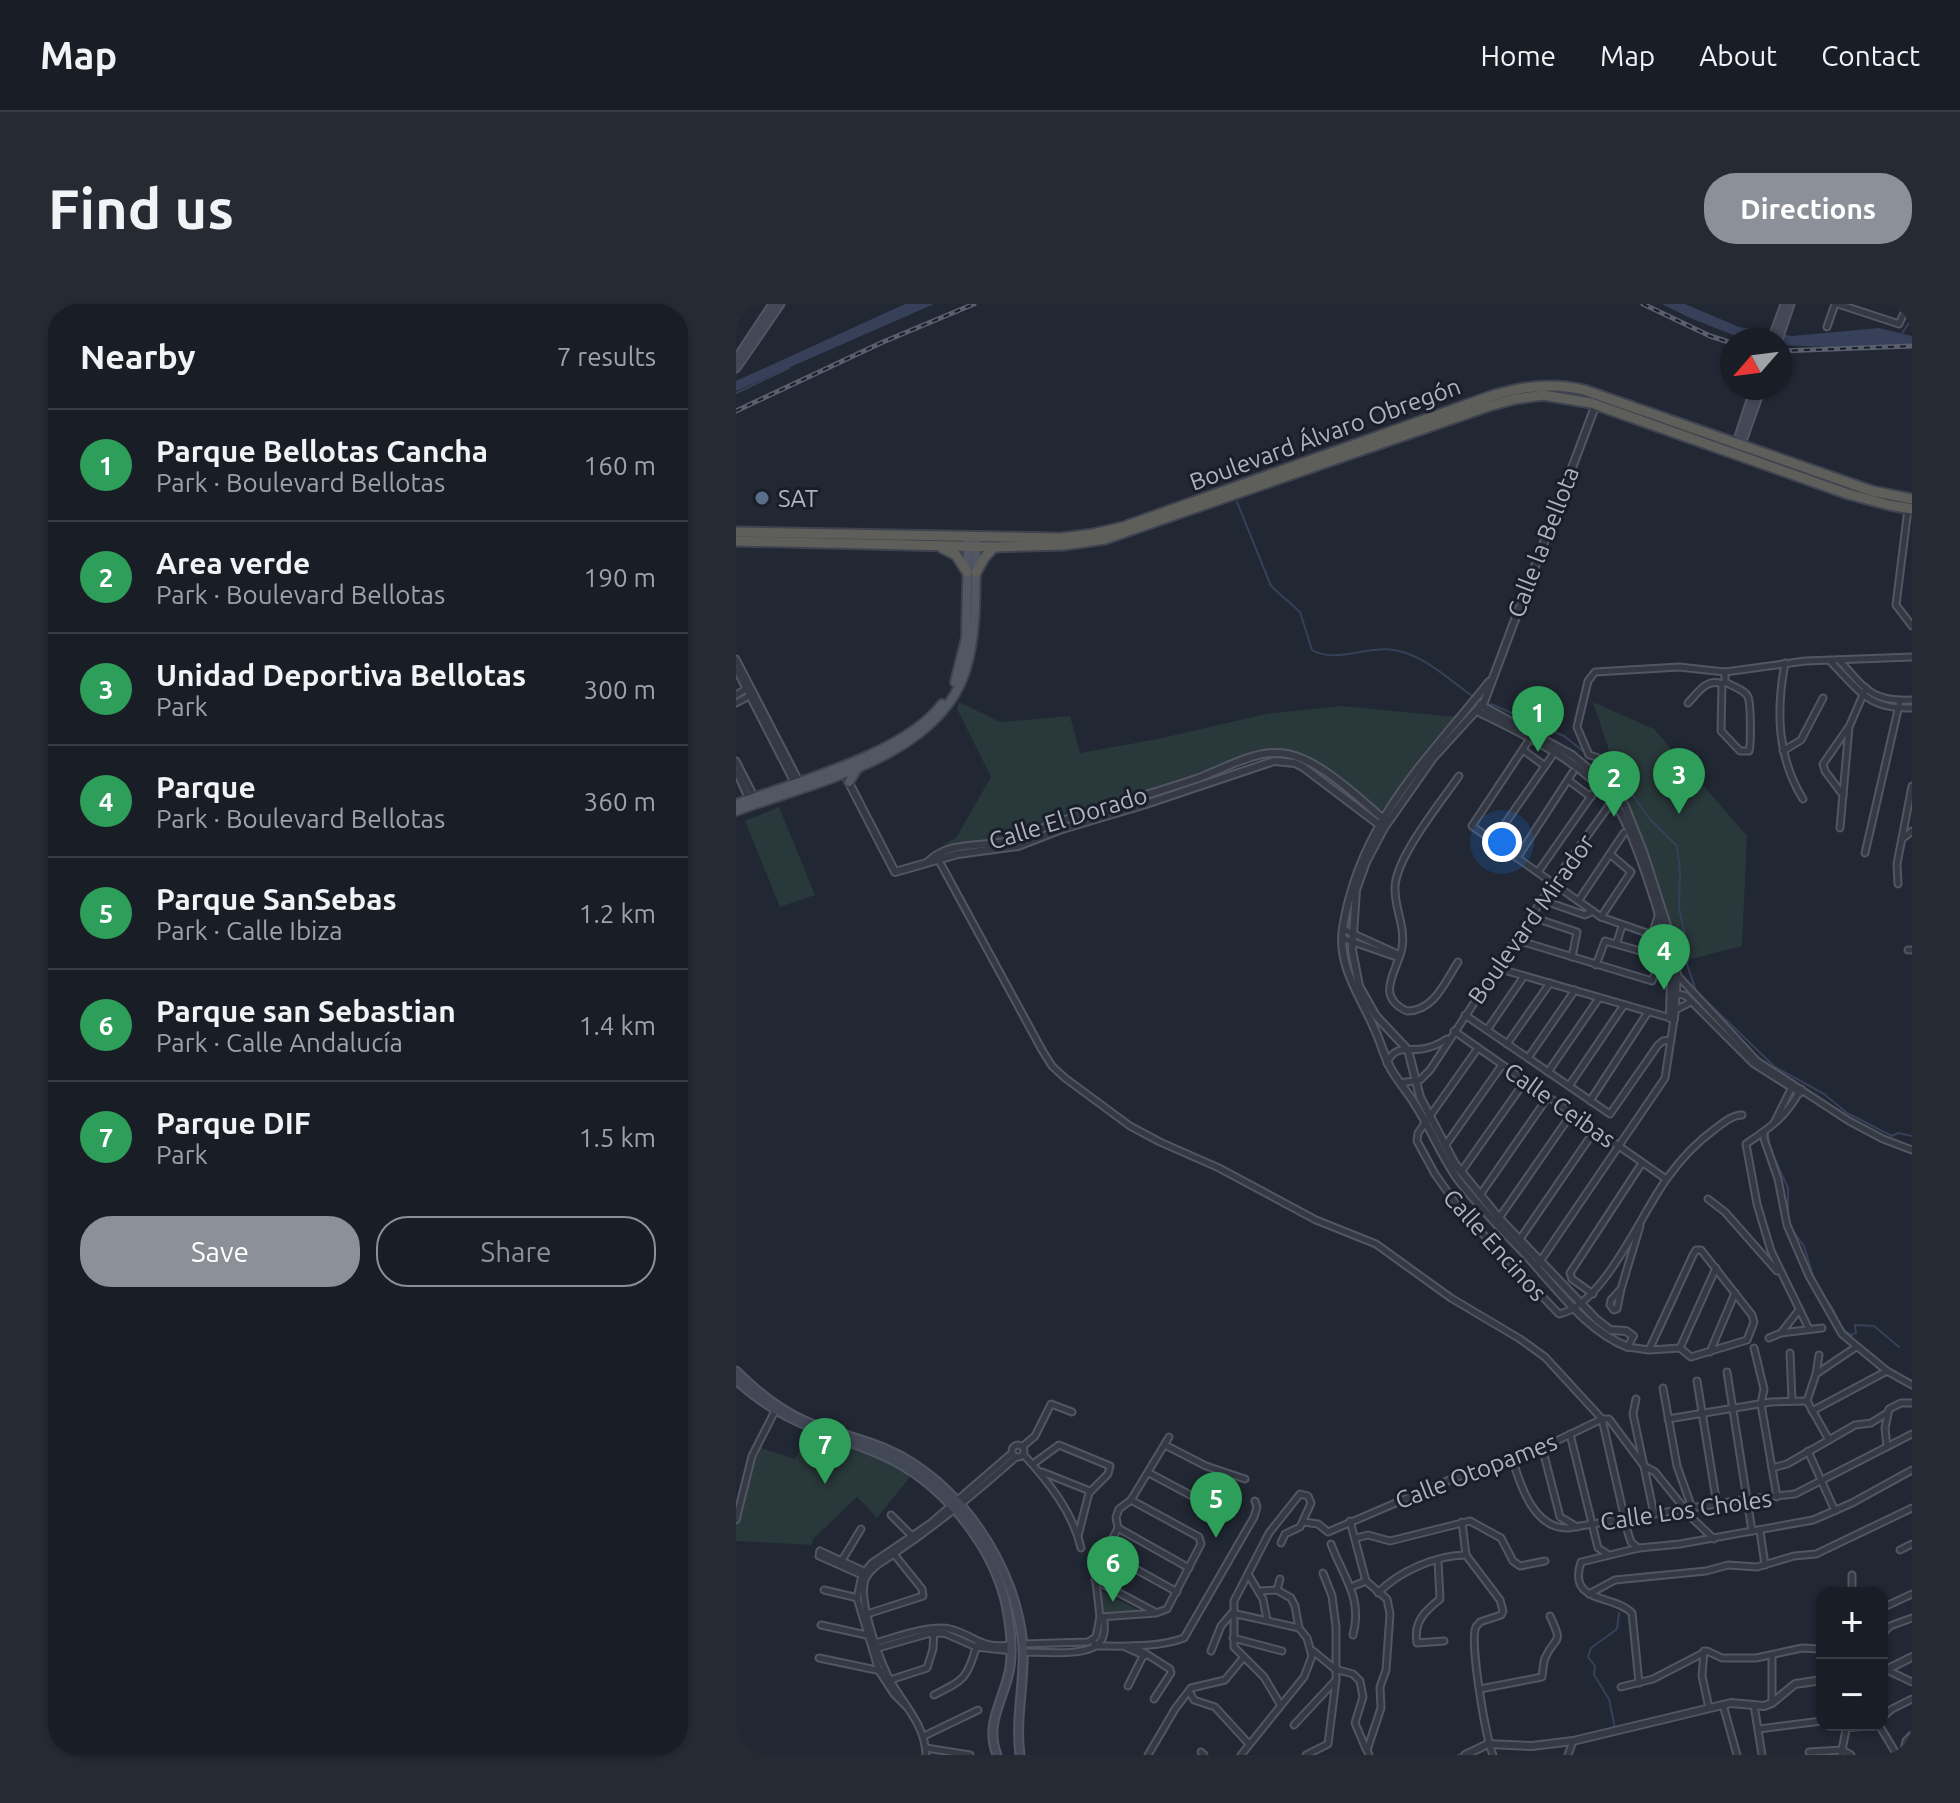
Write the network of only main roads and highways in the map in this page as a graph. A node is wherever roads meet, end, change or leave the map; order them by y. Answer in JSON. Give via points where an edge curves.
{"nodes":[{"id":1,"x":773,"y":304,"type":"edge"},
{"id":2,"x":780,"y":304,"type":"edge"},
{"id":3,"x":1788,"y":304,"type":"edge"},
{"id":4,"x":1779,"y":328,"type":"edge"},
{"id":5,"x":736,"y":360,"type":"edge"},
{"id":6,"x":736,"y":368,"type":"edge"},
{"id":7,"x":1754,"y":400,"type":"edge"},
{"id":8,"x":1738,"y":448,"type":"junction"},
{"id":9,"x":1911,"y":505,"type":"edge"},
{"id":10,"x":738,"y":537,"type":"edge"},
{"id":11,"x":972,"y":542,"type":"junction"},
{"id":12,"x":939,"y":547,"type":"junction"},
{"id":13,"x":994,"y":547,"type":"junction"},
{"id":14,"x":971,"y":572,"type":"junction"},
{"id":15,"x":859,"y":765,"type":"junction"},
{"id":16,"x":842,"y":768,"type":"junction"},
{"id":17,"x":849,"y":782,"type":"road end"},
{"id":18,"x":753,"y":801,"type":"junction"},
{"id":19,"x":736,"y":804,"type":"edge"},
{"id":20,"x":736,"y":811,"type":"edge"},
{"id":21,"x":736,"y":1371,"type":"edge"},
{"id":22,"x":736,"y":1380,"type":"edge"},
{"id":23,"x":777,"y":1408,"type":"junction"},
{"id":24,"x":956,"y":1506,"type":"junction"},
{"id":25,"x":1017,"y":1648,"type":"junction"},
{"id":26,"x":997,"y":1755,"type":"edge"},
{"id":27,"x":1020,"y":1755,"type":"edge"}],
"edges":[{"from":1,"to":5,"type":"main road"},
{"from":2,"to":6,"type":"main road"},
{"from":3,"to":4,"type":"main road"},
{"from":7,"to":8,"type":"main road"},
{"from":8,"to":9,"type":"highway","name":"Boulevard Álvaro Obregón","via":[[1848,494]]},
{"from":8,"to":11,"type":"highway","name":"Boulevard Álvaro Obregón","via":[[1584,390],[1525,387],[1123,527],[1066,538]]},
{"from":8,"to":13,"type":"highway","name":"Boulevard Álvaro Obregón","via":[[1596,404],[1543,395],[1515,399],[1123,535],[1079,544]]},
{"from":10,"to":11,"type":"highway","name":"Boulevard Álvaro Obregón","via":[[769,533]]},
{"from":10,"to":12,"type":"highway","name":"Boulevard Álvaro Obregón"},
{"from":11,"to":12,"type":"highway","name":"Boulevard Álvaro Obregón"},
{"from":11,"to":13,"type":"highway","name":"Boulevard Álvaro Obregón"},
{"from":11,"to":14,"type":"main road"},
{"from":12,"to":14,"type":"highway","via":[[956,555]]},
{"from":13,"to":14,"type":"highway"},
{"from":14,"to":15,"type":"main road","via":[[969,655],[955,694],[926,730]]},
{"from":14,"to":16,"type":"main road","via":[[963,656],[945,700],[906,737]]},
{"from":15,"to":16,"type":"main road"},
{"from":15,"to":17,"type":"main road"},
{"from":16,"to":18,"type":"main road"},
{"from":18,"to":19,"type":"main road"},
{"from":18,"to":20,"type":"main road"},
{"from":21,"to":23,"type":"main road"},
{"from":22,"to":23,"type":"main road"},
{"from":23,"to":24,"type":"main road","via":[[889,1450],[915,1465]]},
{"from":24,"to":25,"type":"main road","via":[[1001,1586]]},
{"from":24,"to":25,"type":"main road","via":[[992,1551],[1004,1576],[1020,1629]]},
{"from":25,"to":26,"type":"main road","via":[[991,1727]]},
{"from":25,"to":27,"type":"main road"}]}
